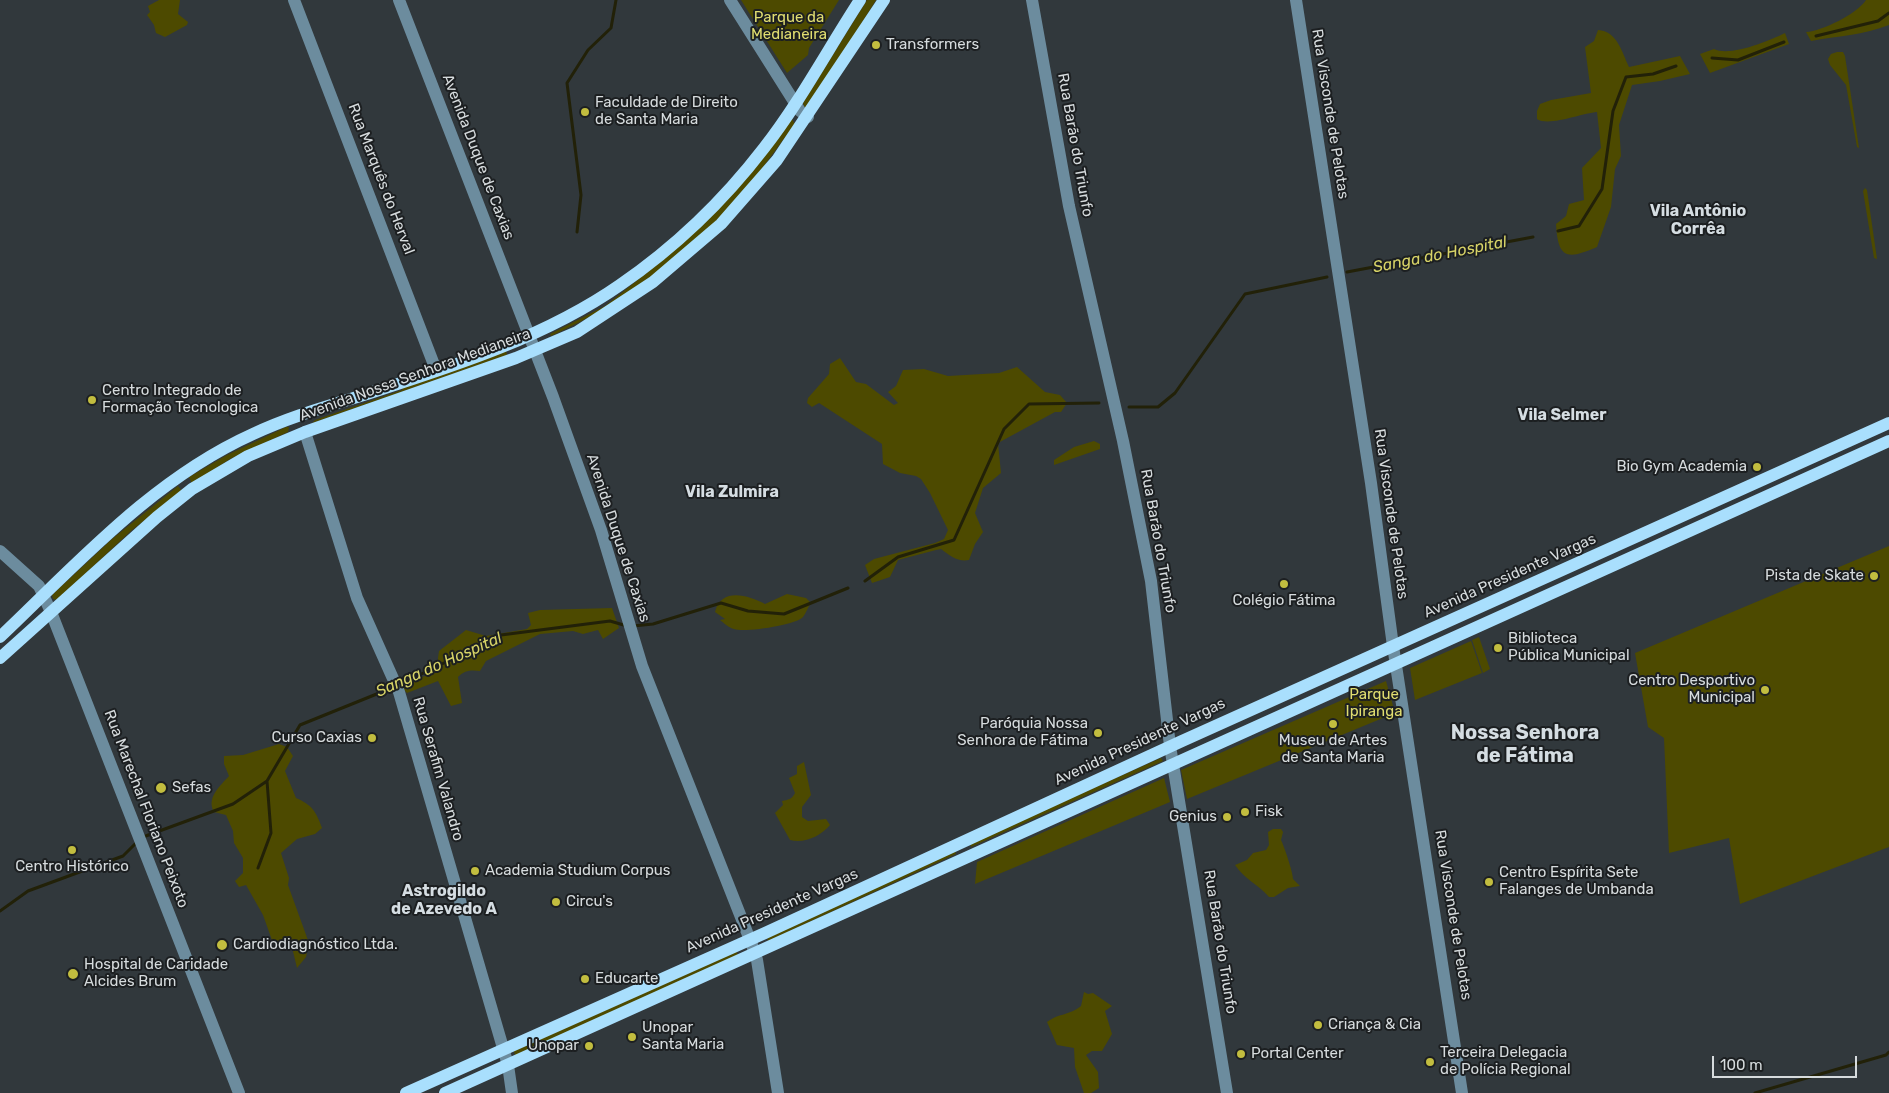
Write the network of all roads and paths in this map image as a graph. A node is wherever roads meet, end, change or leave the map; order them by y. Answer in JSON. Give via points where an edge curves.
{"nodes":[{"id":1,"x":294,"y":0,"type":"edge"},
{"id":2,"x":399,"y":0,"type":"edge"},
{"id":3,"x":730,"y":0,"type":"edge"},
{"id":4,"x":860,"y":0,"type":"edge"},
{"id":5,"x":884,"y":0,"type":"edge"},
{"id":6,"x":1032,"y":0,"type":"edge"},
{"id":7,"x":1296,"y":0,"type":"edge"},
{"id":8,"x":795,"y":103,"type":"junction"},
{"id":9,"x":808,"y":117,"type":"junction"},
{"id":10,"x":530,"y":334,"type":"junction"},
{"id":11,"x":536,"y":350,"type":"junction"},
{"id":12,"x":436,"y":370,"type":"junction"},
{"id":13,"x":318,"y":410,"type":"junction"},
{"id":14,"x":1889,"y":423,"type":"edge"},
{"id":15,"x":305,"y":432,"type":"junction"},
{"id":16,"x":1889,"y":441,"type":"edge"},
{"id":17,"x":0,"y":551,"type":"edge"},
{"id":18,"x":44,"y":596,"type":"junction"},
{"id":19,"x":51,"y":612,"type":"junction"},
{"id":20,"x":0,"y":637,"type":"edge"},
{"id":21,"x":1393,"y":646,"type":"junction"},
{"id":22,"x":0,"y":658,"type":"edge"},
{"id":23,"x":1396,"y":663,"type":"junction"},
{"id":24,"x":1170,"y":746,"type":"junction"},
{"id":25,"x":1174,"y":762,"type":"junction"},
{"id":26,"x":750,"y":939,"type":"junction"},
{"id":27,"x":755,"y":952,"type":"junction"},
{"id":28,"x":503,"y":1050,"type":"junction"},
{"id":29,"x":508,"y":1065,"type":"junction"},
{"id":30,"x":239,"y":1093,"type":"edge"},
{"id":31,"x":406,"y":1093,"type":"edge"},
{"id":32,"x":445,"y":1093,"type":"edge"},
{"id":33,"x":512,"y":1093,"type":"edge"},
{"id":34,"x":778,"y":1093,"type":"edge"},
{"id":35,"x":1227,"y":1093,"type":"edge"},
{"id":36,"x":1462,"y":1093,"type":"edge"}],
"edges":[{"from":1,"to":12,"type":"street","name":"Rua Marquês do Herval"},
{"from":2,"to":10,"type":"street","name":"Avenida Duque de Caxias"},
{"from":3,"to":8,"type":"street"},
{"from":4,"to":8,"type":"main road","name":"Avenida Nossa Senhora Medianeira"},
{"from":5,"to":9,"type":"main road","name":"Avenida Nossa Senhora Medianeira"},
{"from":6,"to":24,"type":"street","name":"Rua Barão do Triunfo","via":[[1069,206],[1123,441],[1151,581]]},
{"from":7,"to":21,"type":"street","name":"Rua Visconde de Pelotas"},
{"from":8,"to":9,"type":"street"},
{"from":8,"to":10,"type":"main road","name":"Avenida Nossa Senhora Medianeira","via":[[739,178],[661,253],[598,300]]},
{"from":9,"to":11,"type":"main road","name":"Avenida Nossa Senhora Medianeira","via":[[754,189],[683,258],[577,332]]},
{"from":10,"to":11,"type":"street","name":"Avenida Duque de Caxias"},
{"from":10,"to":12,"type":"main road","name":"Avenida Nossa Senhora Medianeira"},
{"from":11,"to":15,"type":"main road","name":"Avenida Nossa Senhora Medianeira","via":[[499,366]]},
{"from":11,"to":26,"type":"street","name":"Avenida Duque de Caxias","via":[[601,530],[642,666]]},
{"from":12,"to":13,"type":"main road","name":"Avenida Nossa Senhora Medianeira"},
{"from":13,"to":15,"type":"main road","via":[[311,415]]},
{"from":13,"to":18,"type":"main road","name":"Avenida Nossa Senhora Medianeira","via":[[249,435],[189,468],[116,526]]},
{"from":14,"to":21,"type":"main road","name":"Avenida Presidente Vargas"},
{"from":15,"to":19,"type":"main road","name":"Avenida Nossa Senhora Medianeira","via":[[248,456],[192,489]]},
{"from":15,"to":28,"type":"street","name":"Rua Serafim Valandro","via":[[357,598],[399,692]]},
{"from":16,"to":23,"type":"main road","name":"Avenida Presidente Vargas"},
{"from":17,"to":18,"type":"street","name":"Rua Marechal Floriano Peixoto","via":[[39,586]]},
{"from":18,"to":19,"type":"street","name":"Rua Marechal Floriano Peixoto"},
{"from":18,"to":20,"type":"main road","name":"Avenida Nossa Senhora Medianeira"},
{"from":19,"to":22,"type":"main road","name":"Avenida Nossa Senhora Medianeira"},
{"from":19,"to":30,"type":"street","name":"Rua Marechal Floriano Peixoto"},
{"from":21,"to":23,"type":"street","name":"Rua Visconde de Pelotas"},
{"from":21,"to":24,"type":"main road","name":"Avenida Presidente Vargas"},
{"from":23,"to":25,"type":"main road","name":"Avenida Presidente Vargas"},
{"from":23,"to":36,"type":"street","name":"Rua Visconde de Pelotas"},
{"from":24,"to":25,"type":"street","name":"Rua Barão do Triunfo"},
{"from":24,"to":26,"type":"main road","name":"Avenida Presidente Vargas"},
{"from":25,"to":27,"type":"main road","name":"Avenida Presidente Vargas"},
{"from":25,"to":35,"type":"street","name":"Rua Barão do Triunfo"},
{"from":26,"to":27,"type":"street","name":"Avenida Duque de Caxias"},
{"from":26,"to":28,"type":"main road","name":"Avenida Presidente Vargas"},
{"from":27,"to":29,"type":"main road","name":"Avenida Presidente Vargas"},
{"from":27,"to":34,"type":"street","name":"Avenida Duque de Caxias"},
{"from":28,"to":29,"type":"street","name":"Rua Serafim Valandro"},
{"from":28,"to":31,"type":"main road","name":"Avenida Presidente Vargas"},
{"from":29,"to":32,"type":"main road","name":"Avenida Presidente Vargas"},
{"from":29,"to":33,"type":"street","name":"Rua Serafim Valandro"}]}
